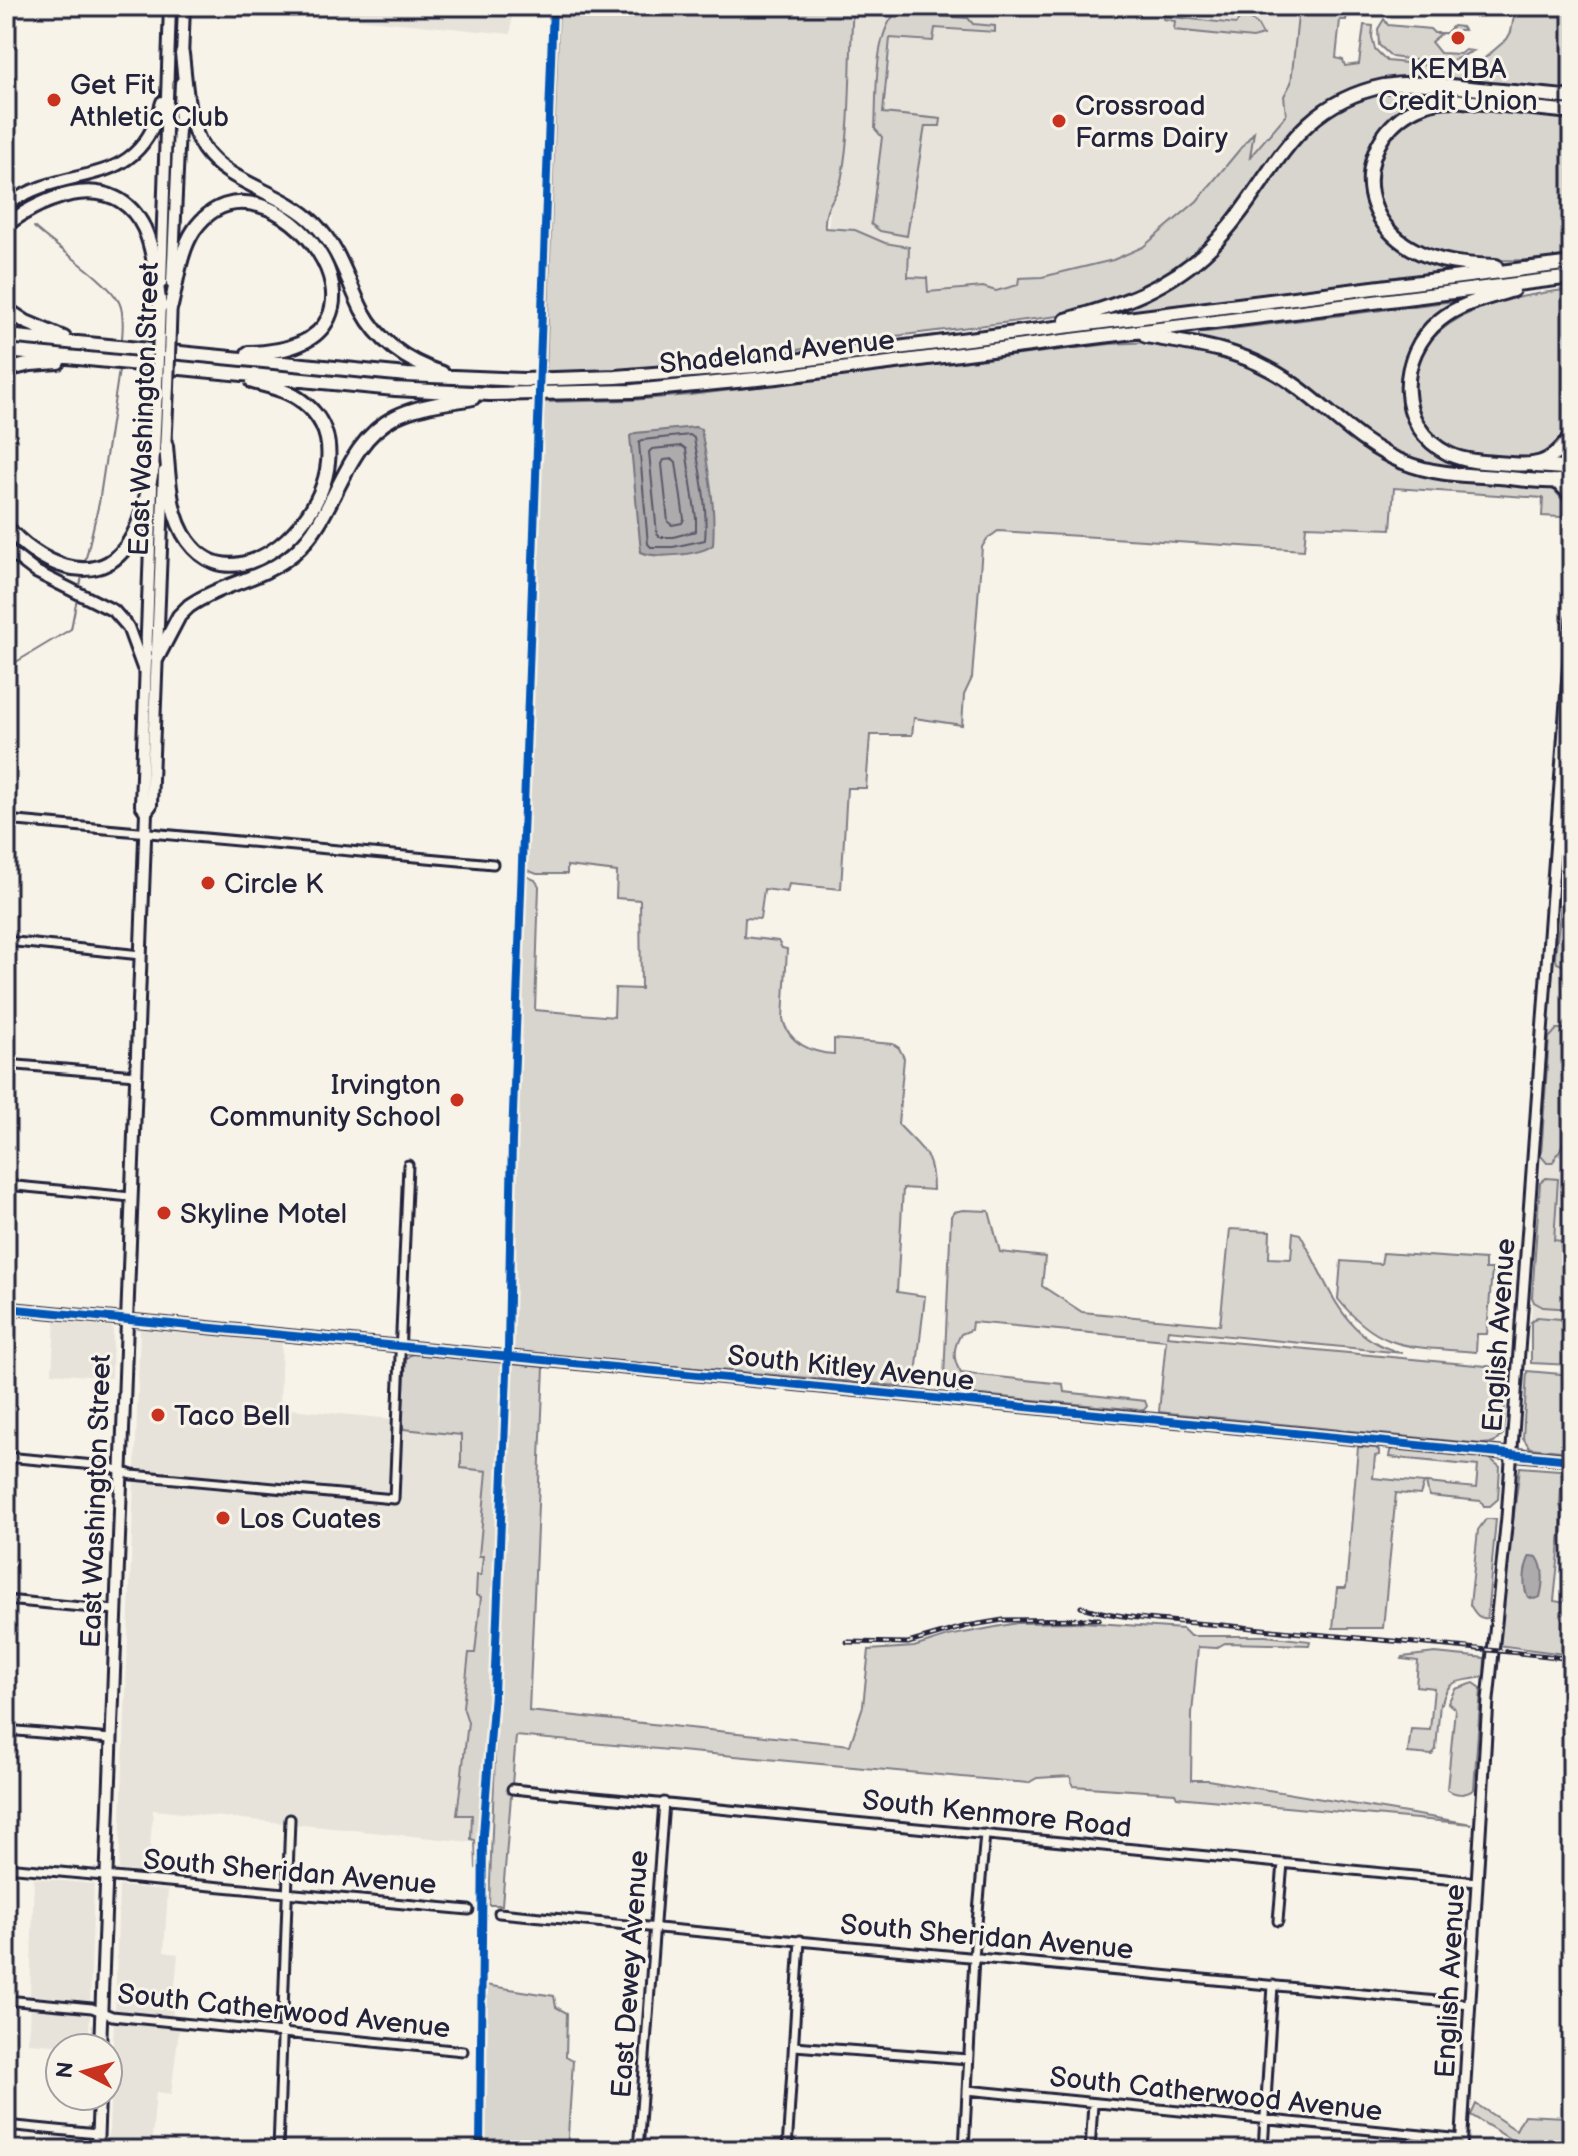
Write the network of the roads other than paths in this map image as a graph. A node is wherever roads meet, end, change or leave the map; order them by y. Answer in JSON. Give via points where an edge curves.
{"nodes":[{"id":1,"x":170,"y":6,"type":"edge"},
{"id":2,"x":184,"y":6,"type":"edge"},
{"id":3,"x":182,"y":54,"type":"junction"},
{"id":4,"x":166,"y":85,"type":"junction"},
{"id":5,"x":1572,"y":98,"type":"edge"},
{"id":6,"x":1572,"y":112,"type":"edge"},
{"id":7,"x":6,"y":206,"type":"edge"},
{"id":8,"x":6,"y":225,"type":"edge"},
{"id":9,"x":1572,"y":263,"type":"edge"},
{"id":10,"x":1539,"y":267,"type":"junction"},
{"id":11,"x":1571,"y":278,"type":"edge"},
{"id":12,"x":1551,"y":279,"type":"junction"},
{"id":13,"x":165,"y":306,"type":"junction"},
{"id":14,"x":6,"y":309,"type":"edge"},
{"id":15,"x":1025,"y":331,"type":"junction"},
{"id":16,"x":1131,"y":333,"type":"junction"},
{"id":17,"x":6,"y":336,"type":"edge"},
{"id":18,"x":86,"y":345,"type":"junction"},
{"id":19,"x":6,"y":351,"type":"edge"},
{"id":20,"x":203,"y":354,"type":"junction"},
{"id":21,"x":89,"y":359,"type":"junction"},
{"id":22,"x":6,"y":370,"type":"edge"},
{"id":23,"x":211,"y":371,"type":"junction"},
{"id":24,"x":465,"y":378,"type":"junction"},
{"id":25,"x":162,"y":386,"type":"junction"},
{"id":26,"x":490,"y":394,"type":"junction"},
{"id":27,"x":1572,"y":435,"type":"edge"},
{"id":28,"x":166,"y":446,"type":"junction"},
{"id":29,"x":1533,"y":466,"type":"junction"},
{"id":30,"x":153,"y":467,"type":"junction"},
{"id":31,"x":1572,"y":472,"type":"edge"},
{"id":32,"x":1572,"y":479,"type":"edge"},
{"id":33,"x":1553,"y":481,"type":"junction"},
{"id":34,"x":1572,"y":496,"type":"edge"},
{"id":35,"x":6,"y":526,"type":"edge"},
{"id":36,"x":6,"y":549,"type":"edge"},
{"id":37,"x":1572,"y":618,"type":"edge"},
{"id":38,"x":157,"y":658,"type":"junction"},
{"id":39,"x":145,"y":676,"type":"junction"},
{"id":40,"x":146,"y":812,"type":"junction"},
{"id":41,"x":6,"y":820,"type":"edge"},
{"id":42,"x":145,"y":834,"type":"junction"},
{"id":43,"x":493,"y":864,"type":"dead end"},
{"id":44,"x":6,"y":941,"type":"edge"},
{"id":45,"x":141,"y":955,"type":"junction"},
{"id":46,"x":6,"y":1064,"type":"edge"},
{"id":47,"x":135,"y":1075,"type":"junction"},
{"id":48,"x":408,"y":1165,"type":"dead end"},
{"id":49,"x":6,"y":1185,"type":"edge"},
{"id":50,"x":131,"y":1197,"type":"junction"},
{"id":51,"x":6,"y":1308,"type":"edge"},
{"id":52,"x":126,"y":1320,"type":"junction"},
{"id":53,"x":401,"y":1345,"type":"junction"},
{"id":54,"x":1512,"y":1454,"type":"junction"},
{"id":55,"x":6,"y":1457,"type":"edge"},
{"id":56,"x":1572,"y":1460,"type":"edge"},
{"id":57,"x":120,"y":1471,"type":"junction"},
{"id":58,"x":6,"y":1600,"type":"edge"},
{"id":59,"x":115,"y":1610,"type":"junction"},
{"id":60,"x":6,"y":1730,"type":"edge"},
{"id":61,"x":111,"y":1739,"type":"junction"},
{"id":62,"x":512,"y":1789,"type":"dead end"},
{"id":63,"x":664,"y":1802,"type":"junction"},
{"id":64,"x":290,"y":1819,"type":"dead end"},
{"id":65,"x":985,"y":1834,"type":"junction"},
{"id":66,"x":1283,"y":1863,"type":"junction"},
{"id":67,"x":6,"y":1867,"type":"edge"},
{"id":68,"x":107,"y":1876,"type":"junction"},
{"id":69,"x":1477,"y":1882,"type":"junction"},
{"id":70,"x":287,"y":1893,"type":"junction"},
{"id":71,"x":469,"y":1910,"type":"dead end"},
{"id":72,"x":499,"y":1913,"type":"dead end"},
{"id":73,"x":1278,"y":1921,"type":"dead end"},
{"id":74,"x":654,"y":1927,"type":"junction"},
{"id":75,"x":800,"y":1940,"type":"junction"},
{"id":76,"x":974,"y":1957,"type":"junction"},
{"id":77,"x":1273,"y":1985,"type":"junction"},
{"id":78,"x":6,"y":2000,"type":"edge"},
{"id":79,"x":1470,"y":2004,"type":"junction"},
{"id":80,"x":101,"y":2013,"type":"junction"},
{"id":81,"x":100,"y":2032,"type":"edge"},
{"id":82,"x":283,"y":2033,"type":"junction"},
{"id":83,"x":794,"y":2046,"type":"junction"},
{"id":84,"x":463,"y":2051,"type":"dead end"},
{"id":85,"x":968,"y":2059,"type":"junction"},
{"id":86,"x":967,"y":2090,"type":"junction"},
{"id":87,"x":1093,"y":2104,"type":"junction"},
{"id":88,"x":98,"y":2112,"type":"edge"},
{"id":89,"x":1265,"y":2120,"type":"junction"},
{"id":90,"x":6,"y":2125,"type":"edge"},
{"id":91,"x":97,"y":2134,"type":"junction"},
{"id":92,"x":1462,"y":2139,"type":"junction"},
{"id":93,"x":97,"y":2150,"type":"edge"},
{"id":94,"x":278,"y":2150,"type":"edge"},
{"id":95,"x":638,"y":2150,"type":"edge"},
{"id":96,"x":787,"y":2150,"type":"edge"},
{"id":97,"x":964,"y":2150,"type":"edge"},
{"id":98,"x":1090,"y":2150,"type":"edge"},
{"id":99,"x":1263,"y":2150,"type":"edge"},
{"id":100,"x":1461,"y":2150,"type":"edge"}],
"edges":[{"from":1,"to":4,"type":"main road","name":"East Washington Street"},
{"from":2,"to":3,"type":"main road","name":"East Washington Street"},
{"from":3,"to":13,"type":"main road","name":"East Washington Street"},
{"from":3,"to":24,"type":"highway","via":[[192,124],[211,158],[230,174],[284,200],[315,225],[341,260],[364,312],[392,347],[425,366]]},
{"from":4,"to":7,"type":"main road","via":[[152,133],[129,159],[39,187]]},
{"from":4,"to":13,"type":"main road","name":"East Washington Street"},
{"from":5,"to":15,"type":"highway","via":[[1416,83],[1352,96],[1300,130],[1231,225],[1180,273],[1124,303]]},
{"from":6,"to":10,"type":"highway","via":[[1434,102],[1395,122],[1371,162],[1376,208],[1392,232],[1412,248],[1467,264]]},
{"from":8,"to":13,"type":"highway","via":[[31,207],[65,195],[95,192],[116,198],[146,233]]},
{"from":9,"to":10,"type":"highway"},
{"from":10,"to":15,"type":"highway","name":"Shadeland Avenue"},
{"from":11,"to":12,"type":"highway"},
{"from":12,"to":16,"type":"highway","name":"Shadeland Avenue"},
{"from":12,"to":29,"type":"highway","via":[[1448,315],[1419,342],[1407,379],[1417,424],[1436,446],[1469,461]]},
{"from":13,"to":20,"type":"highway","via":[[194,230],[227,205],[251,204],[275,212],[305,234],[324,258],[333,284],[324,322],[294,346]]},
{"from":13,"to":25,"type":"main road","name":"East Washington Street","bridge":true},
{"from":14,"to":18,"type":"highway","via":[[34,326]]},
{"from":15,"to":24,"type":"highway","name":"Shadeland Avenue","via":[[694,372]]},
{"from":16,"to":26,"type":"highway","name":"Shadeland Avenue","via":[[702,385]]},
{"from":16,"to":33,"type":"highway","via":[[1206,345],[1261,365],[1296,385],[1367,442],[1405,463],[1445,473]]},
{"from":17,"to":18,"type":"highway","name":"Shadeland Avenue"},
{"from":18,"to":20,"type":"highway","name":"Shadeland Avenue"},
{"from":19,"to":21,"type":"highway","name":"Shadeland Avenue"},
{"from":20,"to":24,"type":"highway","name":"Shadeland Avenue"},
{"from":21,"to":22,"type":"highway"},
{"from":21,"to":23,"type":"highway","name":"Shadeland Avenue"},
{"from":23,"to":26,"type":"highway","name":"Shadeland Avenue"},
{"from":23,"to":28,"type":"highway","via":[[279,389],[315,413],[325,434],[328,462],[310,511],[287,539],[261,558],[238,564],[211,559],[192,546],[180,526]]},
{"from":25,"to":28,"type":"main road","name":"East Washington Street"},
{"from":25,"to":30,"type":"main road","name":"East Washington Street"},
{"from":26,"to":38,"type":"highway","via":[[407,412],[378,428],[356,452],[306,541],[272,569],[189,606]]},
{"from":27,"to":29,"type":"highway","via":[[1555,454]]},
{"from":28,"to":38,"type":"main road","name":"East Washington Street"},
{"from":29,"to":31,"type":"highway"},
{"from":30,"to":35,"type":"highway","via":[[133,535],[123,551],[104,564],[78,570],[56,565]]},
{"from":30,"to":39,"type":"main road","name":"East Washington Street"},
{"from":32,"to":33,"type":"highway"},
{"from":33,"to":34,"type":"highway"},
{"from":36,"to":39,"type":"main road","via":[[36,572],[114,611],[131,634]]},
{"from":37,"to":54,"type":"street","name":"English Avenue"},
{"from":38,"to":40,"type":"main road","name":"East Washington Street","via":[[151,805]]},
{"from":39,"to":40,"type":"main road","name":"East Washington Street","via":[[141,805]]},
{"from":40,"to":42,"type":"main road","name":"East Washington Street"},
{"from":41,"to":42,"type":"street"},
{"from":42,"to":43,"type":"street"},
{"from":42,"to":45,"type":"main road","name":"East Washington Street"},
{"from":44,"to":45,"type":"street"},
{"from":45,"to":47,"type":"main road","name":"East Washington Street"},
{"from":46,"to":47,"type":"street"},
{"from":47,"to":50,"type":"main road","name":"East Washington Street"},
{"from":48,"to":53,"type":"street"},
{"from":49,"to":50,"type":"street"},
{"from":50,"to":52,"type":"main road","name":"East Washington Street"},
{"from":51,"to":52,"type":"street","name":"South Kitley Avenue"},
{"from":52,"to":53,"type":"street","name":"South Kitley Avenue"},
{"from":52,"to":57,"type":"main road","name":"East Washington Street"},
{"from":53,"to":54,"type":"street","name":"South Kitley Avenue"},
{"from":53,"to":57,"type":"street","via":[[394,1499]]},
{"from":54,"to":56,"type":"street","name":"South Kitley Avenue"},
{"from":54,"to":69,"type":"street","name":"English Avenue"},
{"from":55,"to":57,"type":"street"},
{"from":57,"to":59,"type":"main road","name":"East Washington Street"},
{"from":58,"to":59,"type":"street"},
{"from":59,"to":61,"type":"main road","name":"East Washington Street"},
{"from":60,"to":61,"type":"street"},
{"from":61,"to":68,"type":"main road","name":"East Washington Street"},
{"from":62,"to":63,"type":"street","name":"South Kenmore Road"},
{"from":63,"to":65,"type":"street","name":"South Kenmore Road"},
{"from":63,"to":74,"type":"street","name":"East Dewey Avenue"},
{"from":64,"to":70,"type":"street"},
{"from":65,"to":66,"type":"street","name":"South Kenmore Road"},
{"from":65,"to":76,"type":"street"},
{"from":66,"to":69,"type":"street","name":"South Kenmore Road"},
{"from":66,"to":73,"type":"street"},
{"from":67,"to":68,"type":"street","name":"South Sheridan Avenue"},
{"from":68,"to":70,"type":"street","name":"South Sheridan Avenue"},
{"from":68,"to":80,"type":"main road","name":"East Washington Street"},
{"from":69,"to":79,"type":"street","name":"English Avenue"},
{"from":70,"to":71,"type":"street","name":"South Sheridan Avenue"},
{"from":70,"to":82,"type":"street"},
{"from":72,"to":74,"type":"street","name":"South Sheridan Avenue"},
{"from":74,"to":75,"type":"street","name":"South Sheridan Avenue"},
{"from":74,"to":95,"type":"street","name":"East Dewey Avenue"},
{"from":75,"to":76,"type":"street","name":"South Sheridan Avenue"},
{"from":75,"to":83,"type":"street"},
{"from":76,"to":77,"type":"street","name":"South Sheridan Avenue"},
{"from":76,"to":85,"type":"street"},
{"from":77,"to":79,"type":"street","name":"South Sheridan Avenue"},
{"from":77,"to":89,"type":"street"},
{"from":78,"to":80,"type":"street","name":"South Catherwood Avenue"},
{"from":79,"to":92,"type":"street","name":"English Avenue"},
{"from":80,"to":81,"type":"main road","name":"East Washington Street"},
{"from":80,"to":82,"type":"street","name":"South Catherwood Avenue"},
{"from":82,"to":84,"type":"street","name":"South Catherwood Avenue"},
{"from":82,"to":94,"type":"street"},
{"from":83,"to":85,"type":"street"},
{"from":83,"to":96,"type":"street"},
{"from":85,"to":86,"type":"street"},
{"from":86,"to":87,"type":"street","name":"South Catherwood Avenue"},
{"from":86,"to":97,"type":"street"},
{"from":87,"to":89,"type":"street","name":"South Catherwood Avenue"},
{"from":87,"to":98,"type":"street"},
{"from":88,"to":91,"type":"main road"},
{"from":89,"to":92,"type":"street","name":"South Catherwood Avenue"},
{"from":89,"to":99,"type":"street"},
{"from":90,"to":91,"type":"street"},
{"from":91,"to":93,"type":"main road"},
{"from":92,"to":100,"type":"street","name":"English Avenue"}]}
